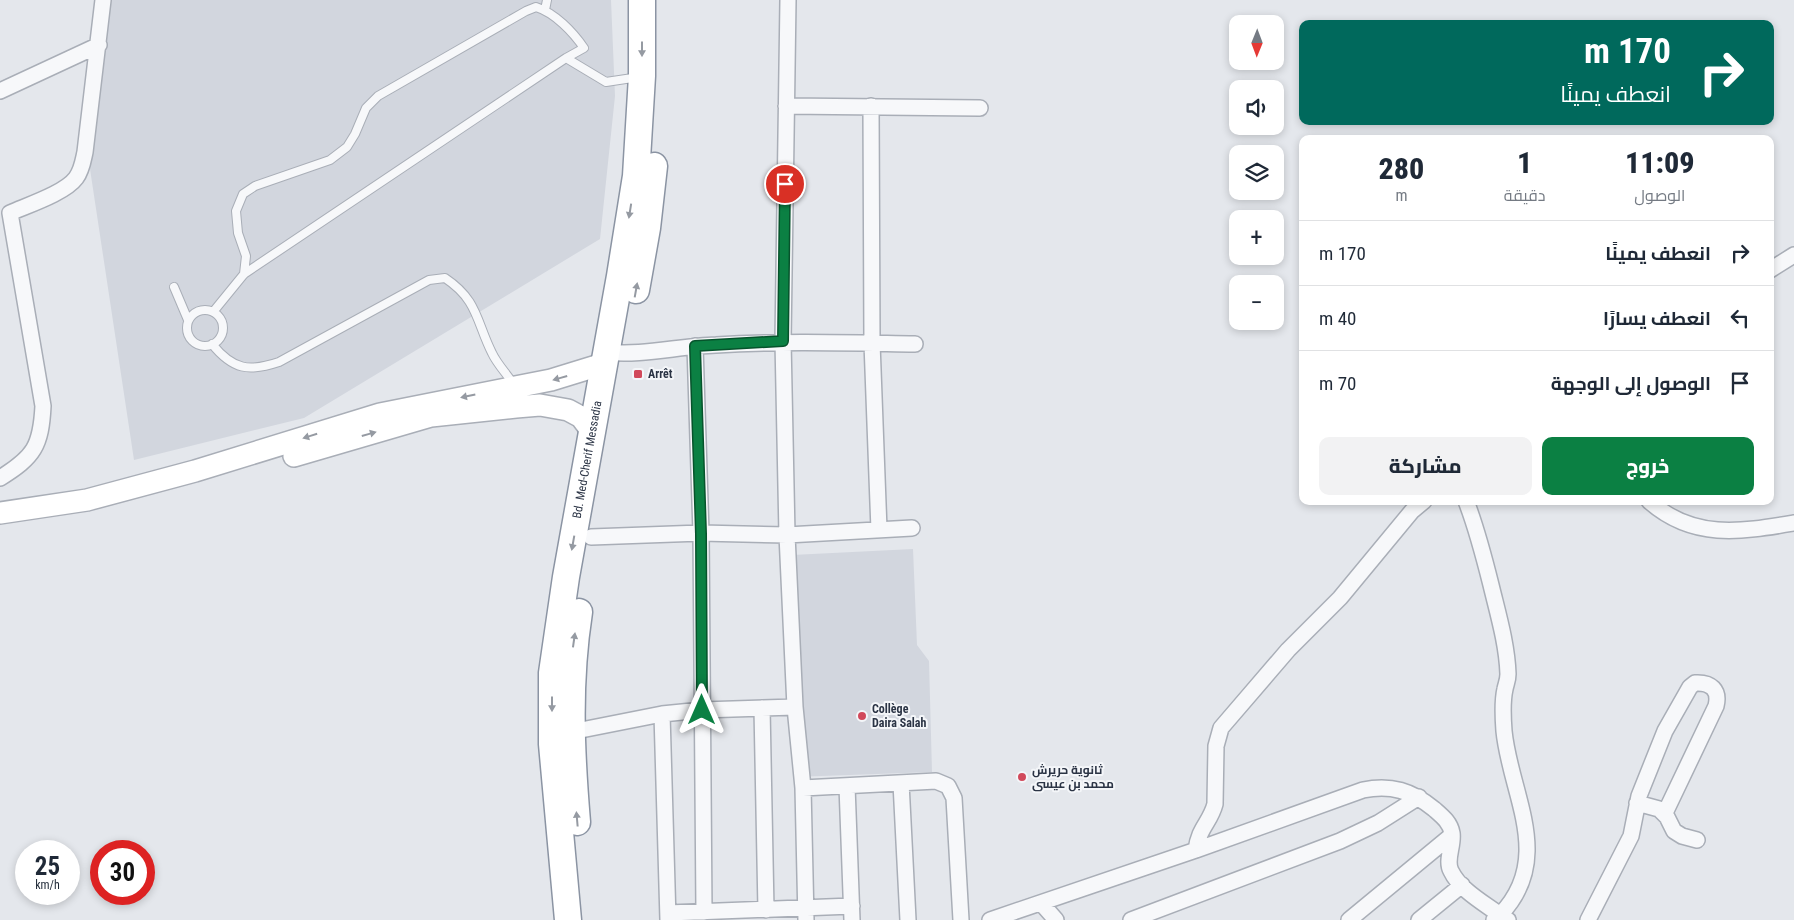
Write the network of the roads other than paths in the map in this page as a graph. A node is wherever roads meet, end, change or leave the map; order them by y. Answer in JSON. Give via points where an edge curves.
{"nodes":[{"id":1,"x":103,"y":0,"type":"edge"},
{"id":2,"x":548,"y":0,"type":"edge"},
{"id":3,"x":642,"y":0,"type":"edge"},
{"id":4,"x":659,"y":0,"type":"edge"},
{"id":5,"x":788,"y":0,"type":"edge"},
{"id":6,"x":544,"y":10,"type":"junction"},
{"id":7,"x":99,"y":45,"type":"junction"},
{"id":8,"x":566,"y":58,"type":"junction"},
{"id":9,"x":642,"y":76,"type":"junction"},
{"id":10,"x":0,"y":92,"type":"edge"},
{"id":11,"x":786,"y":106,"type":"junction"},
{"id":12,"x":871,"y":106,"type":"junction"},
{"id":13,"x":980,"y":108,"type":"dead end"},
{"id":14,"x":5,"y":215,"type":"edge"},
{"id":15,"x":1794,"y":255,"type":"edge"},
{"id":16,"x":1774,"y":268,"type":"edge"},
{"id":17,"x":244,"y":274,"type":"junction"},
{"id":18,"x":174,"y":287,"type":"dead end"},
{"id":19,"x":213,"y":312,"type":"junction"},
{"id":20,"x":188,"y":320,"type":"junction"},
{"id":21,"x":783,"y":341,"type":"junction"},
{"id":22,"x":872,"y":343,"type":"junction"},
{"id":23,"x":212,"y":344,"type":"junction"},
{"id":24,"x":915,"y":344,"type":"dead end"},
{"id":25,"x":695,"y":346,"type":"junction"},
{"id":26,"x":611,"y":357,"type":"junction"},
{"id":27,"x":515,"y":386,"type":"junction"},
{"id":28,"x":593,"y":433,"type":"junction"},
{"id":29,"x":0,"y":478,"type":"edge"},
{"id":30,"x":1419,"y":505,"type":"edge"},
{"id":31,"x":1468,"y":505,"type":"edge"},
{"id":32,"x":1653,"y":505,"type":"edge"},
{"id":33,"x":0,"y":513,"type":"edge"},
{"id":34,"x":39,"y":513,"type":"junction"},
{"id":35,"x":1794,"y":523,"type":"edge"},
{"id":36,"x":0,"y":528,"type":"edge"},
{"id":37,"x":912,"y":528,"type":"dead end"},
{"id":38,"x":879,"y":530,"type":"junction"},
{"id":39,"x":701,"y":534,"type":"junction"},
{"id":40,"x":787,"y":535,"type":"junction"},
{"id":41,"x":591,"y":537,"type":"junction"},
{"id":42,"x":796,"y":707,"type":"junction"},
{"id":43,"x":762,"y":708,"type":"junction"},
{"id":44,"x":702,"y":710,"type":"junction"},
{"id":45,"x":662,"y":714,"type":"junction"},
{"id":46,"x":571,"y":732,"type":"junction"},
{"id":47,"x":901,"y":783,"type":"junction"},
{"id":48,"x":847,"y":786,"type":"junction"},
{"id":49,"x":803,"y":788,"type":"junction"},
{"id":50,"x":1419,"y":797,"type":"junction"},
{"id":51,"x":1637,"y":803,"type":"junction"},
{"id":52,"x":1665,"y":813,"type":"junction"},
{"id":53,"x":1452,"y":835,"type":"junction"},
{"id":54,"x":1697,"y":840,"type":"dead end"},
{"id":55,"x":1196,"y":850,"type":"junction"},
{"id":56,"x":1462,"y":885,"type":"junction"},
{"id":57,"x":1042,"y":904,"type":"junction"},
{"id":58,"x":766,"y":910,"type":"junction"},
{"id":59,"x":704,"y":912,"type":"junction"},
{"id":60,"x":852,"y":913,"type":"edge"},
{"id":61,"x":805,"y":914,"type":"edge"},
{"id":62,"x":668,"y":916,"type":"edge"},
{"id":63,"x":741,"y":916,"type":"edge"},
{"id":64,"x":1500,"y":918,"type":"edge"},
{"id":65,"x":996,"y":919,"type":"edge"},
{"id":66,"x":568,"y":920,"type":"edge"},
{"id":67,"x":586,"y":920,"type":"edge"},
{"id":68,"x":908,"y":920,"type":"edge"},
{"id":69,"x":961,"y":920,"type":"edge"},
{"id":70,"x":1056,"y":920,"type":"edge"},
{"id":71,"x":1131,"y":920,"type":"edge"},
{"id":72,"x":1349,"y":920,"type":"edge"},
{"id":73,"x":1419,"y":920,"type":"edge"},
{"id":74,"x":1589,"y":920,"type":"edge"}],
"edges":[{"from":1,"to":7,"type":"street"},
{"from":2,"to":6,"type":"lane"},
{"from":3,"to":9,"type":"highway","name":"Bd. Med-Cherif Messadia","one_way":true},
{"from":26,"to":4,"type":"highway","name":"Bd. Med-Cherif Messadia","one_way":true,"via":[[645,237],[654,176]]},
{"from":5,"to":11,"type":"street"},
{"from":6,"to":8,"type":"lane","via":[[574,33],[584,48]]},
{"from":6,"to":17,"type":"lane","via":[[536,7],[526,11],[378,96],[366,108],[356,134],[330,160],[255,186],[243,194],[236,211],[238,233],[246,256]]},
{"from":7,"to":10,"type":"street"},
{"from":7,"to":14,"type":"street","via":[[81,169],[66,186]]},
{"from":8,"to":9,"type":"lane","via":[[606,82]]},
{"from":8,"to":17,"type":"lane"},
{"from":9,"to":26,"type":"highway","name":"Bd. Med-Cherif Messadia","one_way":true,"via":[[636,176]]},
{"from":11,"to":12,"type":"street"},
{"from":11,"to":21,"type":"street"},
{"from":12,"to":13,"type":"street"},
{"from":12,"to":22,"type":"street"},
{"from":14,"to":29,"type":"street","via":[[44,406],[37,446],[20,466]]},
{"from":15,"to":16,"type":"street"},
{"from":17,"to":19,"type":"lane"},
{"from":18,"to":20,"type":"lane"},
{"from":19,"to":20,"type":"lane","via":[[199,311]]},
{"from":19,"to":23,"type":"lane","via":[[223,325],[219,340]]},
{"from":20,"to":23,"type":"lane","via":[[186,327],[192,341],[205,346]]},
{"from":21,"to":22,"type":"street"},
{"from":21,"to":25,"type":"street"},
{"from":21,"to":40,"type":"street"},
{"from":22,"to":24,"type":"street"},
{"from":22,"to":38,"type":"street"},
{"from":23,"to":27,"type":"lane","via":[[224,359],[236,365],[267,366],[430,280],[445,278],[467,296],[492,353]]},
{"from":25,"to":26,"type":"street"},
{"from":25,"to":39,"type":"street"},
{"from":26,"to":27,"type":"street","one_way":true,"via":[[550,380]]},
{"from":26,"to":28,"type":"highway","name":"Bd. Med-Cherif Messadia"},
{"from":26,"to":41,"type":"highway","name":"Bd. Med-Cherif Messadia"},
{"from":27,"to":34,"type":"street","one_way":true,"via":[[380,414],[196,471]]},
{"from":34,"to":28,"type":"street","one_way":true,"via":[[98,510],[432,416],[516,407],[557,407],[581,417]]},
{"from":28,"to":66,"type":"highway","name":"Bd. Med-Cherif Messadia","one_way":true,"via":[[552,673],[552,744]]},
{"from":30,"to":55,"type":"street","via":[[1340,598],[1288,650],[1221,728],[1216,746],[1215,804],[1213,813],[1198,835]]},
{"from":31,"to":64,"type":"street","via":[[1500,615],[1508,676],[1503,701],[1506,748],[1525,822],[1527,850],[1520,888]]},
{"from":32,"to":35,"type":"street","via":[[1664,515],[1702,529],[1728,531]]},
{"from":33,"to":34,"type":"street"},
{"from":34,"to":36,"type":"street"},
{"from":37,"to":38,"type":"street"},
{"from":38,"to":40,"type":"street"},
{"from":39,"to":40,"type":"street"},
{"from":39,"to":41,"type":"street"},
{"from":39,"to":44,"type":"street"},
{"from":40,"to":42,"type":"street"},
{"from":46,"to":41,"type":"highway","name":"Bd. Med-Cherif Messadia","one_way":true,"via":[[572,658]]},
{"from":42,"to":43,"type":"street"},
{"from":42,"to":49,"type":"street"},
{"from":43,"to":44,"type":"street"},
{"from":43,"to":58,"type":"street"},
{"from":44,"to":45,"type":"street"},
{"from":44,"to":59,"type":"street"},
{"from":45,"to":46,"type":"street"},
{"from":45,"to":62,"type":"street"},
{"from":67,"to":46,"type":"highway","name":"Bd. Med-Cherif Messadia","one_way":true},
{"from":47,"to":48,"type":"street"},
{"from":47,"to":68,"type":"street"},
{"from":47,"to":69,"type":"street","via":[[936,781],[943,782],[951,790],[957,831]]},
{"from":48,"to":49,"type":"street"},
{"from":48,"to":60,"type":"street"},
{"from":49,"to":61,"type":"street"},
{"from":50,"to":53,"type":"street","via":[[1447,821]]},
{"from":50,"to":55,"type":"street","via":[[1388,787],[1363,790]]},
{"from":50,"to":71,"type":"street","via":[[1378,823],[1340,841]]},
{"from":51,"to":52,"type":"street"},
{"from":51,"to":52,"type":"street","via":[[1678,706],[1695,683],[1708,685],[1716,690],[1716,706]]},
{"from":51,"to":74,"type":"street","via":[[1631,836]]},
{"from":52,"to":54,"type":"street","via":[[1674,831]]},
{"from":53,"to":56,"type":"street","via":[[1449,861],[1451,871]]},
{"from":53,"to":72,"type":"street"},
{"from":55,"to":57,"type":"street"},
{"from":56,"to":64,"type":"street"},
{"from":56,"to":73,"type":"street"},
{"from":57,"to":65,"type":"street"},
{"from":57,"to":70,"type":"street"},
{"from":58,"to":61,"type":"street"},
{"from":58,"to":63,"type":"street"},
{"from":59,"to":62,"type":"street"},
{"from":59,"to":63,"type":"street"},
{"from":60,"to":61,"type":"street"}]}
